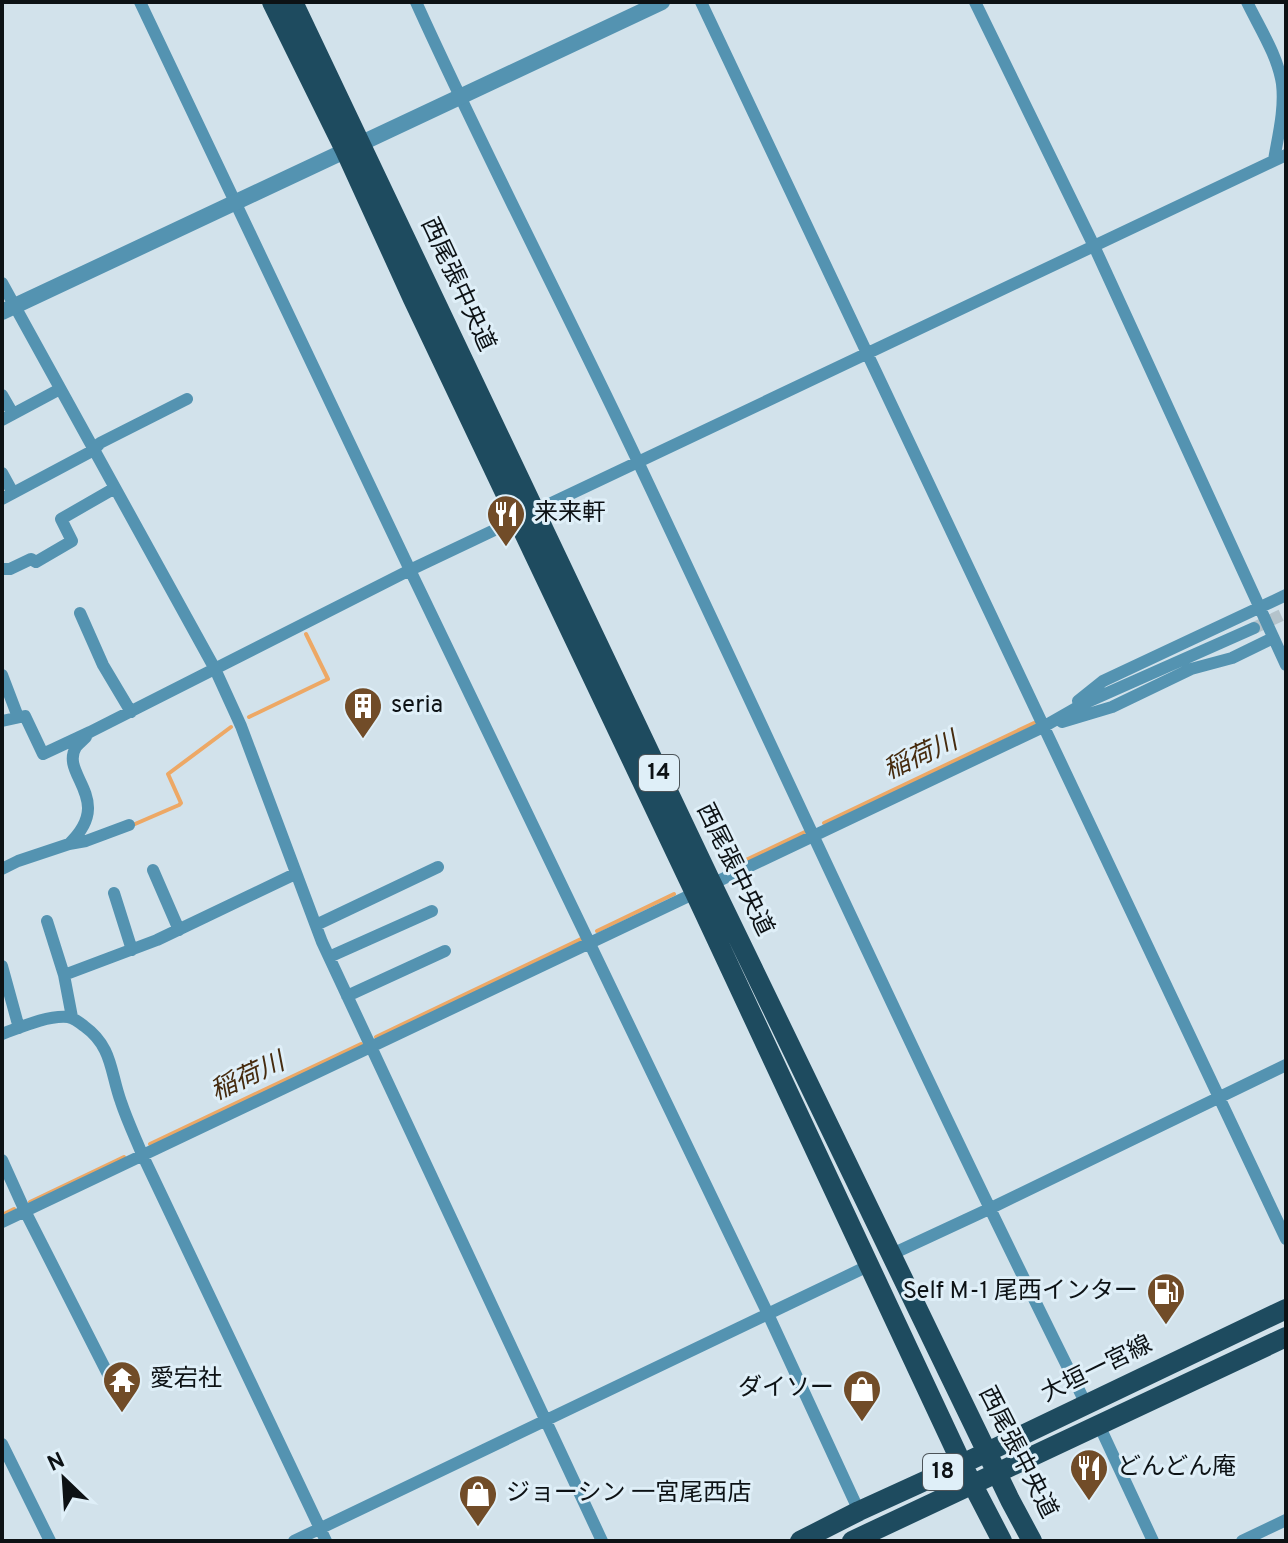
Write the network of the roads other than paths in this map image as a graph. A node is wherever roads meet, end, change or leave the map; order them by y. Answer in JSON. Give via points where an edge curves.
{"nodes":[{"id":1,"x":140,"y":2,"type":"edge"},
{"id":2,"x":272,"y":2,"type":"edge"},
{"id":3,"x":293,"y":2,"type":"edge"},
{"id":4,"x":416,"y":2,"type":"edge"},
{"id":5,"x":662,"y":2,"type":"edge"},
{"id":6,"x":701,"y":2,"type":"edge"},
{"id":7,"x":975,"y":2,"type":"edge"},
{"id":8,"x":1247,"y":2,"type":"edge"},
{"id":9,"x":1282,"y":71,"type":"edge"},
{"id":10,"x":459,"y":97,"type":"junction"},
{"id":11,"x":353,"y":146,"type":"junction"},
{"id":12,"x":1280,"y":158,"type":"edge"},
{"id":13,"x":235,"y":202,"type":"junction"},
{"id":14,"x":1094,"y":246,"type":"junction"},
{"id":15,"x":2,"y":283,"type":"edge"},
{"id":16,"x":8,"y":309,"type":"edge"},
{"id":17,"x":866,"y":354,"type":"junction"},
{"id":18,"x":60,"y":389,"type":"junction"},
{"id":19,"x":2,"y":395,"type":"edge"},
{"id":20,"x":187,"y":399,"type":"dead end"},
{"id":21,"x":8,"y":417,"type":"edge"},
{"id":22,"x":94,"y":450,"type":"junction"},
{"id":23,"x":638,"y":462,"type":"junction"},
{"id":24,"x":2,"y":473,"type":"edge"},
{"id":25,"x":115,"y":488,"type":"junction"},
{"id":26,"x":8,"y":496,"type":"edge"},
{"id":27,"x":526,"y":515,"type":"junction"},
{"id":28,"x":2,"y":569,"type":"edge"},
{"id":29,"x":410,"y":570,"type":"junction"},
{"id":30,"x":1286,"y":595,"type":"edge"},
{"id":31,"x":1259,"y":607,"type":"junction"},
{"id":32,"x":80,"y":613,"type":"dead end"},
{"id":33,"x":1254,"y":628,"type":"tunnel mouth"},
{"id":34,"x":1273,"y":638,"type":"junction"},
{"id":35,"x":1286,"y":665,"type":"edge"},
{"id":36,"x":215,"y":669,"type":"junction"},
{"id":37,"x":2,"y":675,"type":"edge"},
{"id":38,"x":131,"y":712,"type":"junction"},
{"id":39,"x":18,"y":717,"type":"junction"},
{"id":40,"x":2,"y":721,"type":"edge"},
{"id":41,"x":1043,"y":727,"type":"junction"},
{"id":42,"x":90,"y":732,"type":"junction"},
{"id":43,"x":129,"y":825,"type":"dead end"},
{"id":44,"x":814,"y":837,"type":"junction"},
{"id":45,"x":69,"y":844,"type":"junction"},
{"id":46,"x":438,"y":867,"type":"dead end"},
{"id":47,"x":2,"y":869,"type":"edge"},
{"id":48,"x":153,"y":870,"type":"dead end"},
{"id":49,"x":295,"y":874,"type":"junction"},
{"id":50,"x":703,"y":889,"type":"junction"},
{"id":51,"x":114,"y":893,"type":"dead end"},
{"id":52,"x":432,"y":911,"type":"dead end"},
{"id":53,"x":47,"y":921,"type":"dead end"},
{"id":54,"x":316,"y":925,"type":"junction"},
{"id":55,"x":179,"y":930,"type":"junction"},
{"id":56,"x":590,"y":942,"type":"junction"},
{"id":57,"x":132,"y":950,"type":"junction"},
{"id":58,"x":445,"y":951,"type":"dead end"},
{"id":59,"x":329,"y":957,"type":"junction"},
{"id":60,"x":2,"y":966,"type":"edge"},
{"id":61,"x":64,"y":975,"type":"junction"},
{"id":62,"x":347,"y":996,"type":"junction"},
{"id":63,"x":72,"y":1017,"type":"junction"},
{"id":64,"x":19,"y":1028,"type":"junction"},
{"id":65,"x":2,"y":1034,"type":"edge"},
{"id":66,"x":372,"y":1046,"type":"junction"},
{"id":67,"x":1286,"y":1065,"type":"edge"},
{"id":68,"x":1218,"y":1097,"type":"junction"},
{"id":69,"x":142,"y":1154,"type":"junction"},
{"id":70,"x":2,"y":1160,"type":"edge"},
{"id":71,"x":989,"y":1209,"type":"junction"},
{"id":72,"x":25,"y":1211,"type":"junction"},
{"id":73,"x":2,"y":1222,"type":"edge"},
{"id":74,"x":1286,"y":1239,"type":"edge"},
{"id":75,"x":890,"y":1255,"type":"junction"},
{"id":76,"x":870,"y":1265,"type":"junction"},
{"id":77,"x":1286,"y":1309,"type":"edge"},
{"id":78,"x":768,"y":1314,"type":"junction"},
{"id":79,"x":1286,"y":1337,"type":"edge"},
{"id":80,"x":116,"y":1390,"type":"dead end"},
{"id":81,"x":1086,"y":1404,"type":"junction"},
{"id":82,"x":547,"y":1420,"type":"junction"},
{"id":83,"x":1099,"y":1425,"type":"junction"},
{"id":84,"x":2,"y":1444,"type":"edge"},
{"id":85,"x":986,"y":1452,"type":"junction"},
{"id":86,"x":962,"y":1464,"type":"junction"},
{"id":87,"x":997,"y":1474,"type":"junction"},
{"id":88,"x":973,"y":1486,"type":"junction"},
{"id":89,"x":859,"y":1511,"type":"junction"},
{"id":90,"x":1286,"y":1520,"type":"edge"},
{"id":91,"x":323,"y":1535,"type":"edge"},
{"id":92,"x":866,"y":1538,"type":"edge"},
{"id":93,"x":50,"y":1541,"type":"edge"},
{"id":94,"x":294,"y":1541,"type":"edge"},
{"id":95,"x":602,"y":1541,"type":"edge"},
{"id":96,"x":800,"y":1541,"type":"edge"},
{"id":97,"x":1002,"y":1541,"type":"edge"},
{"id":98,"x":1032,"y":1541,"type":"edge"},
{"id":99,"x":1153,"y":1541,"type":"edge"},
{"id":100,"x":1242,"y":1541,"type":"edge"}],
"edges":[{"from":1,"to":13,"type":"street"},
{"from":2,"to":11,"type":"main road","name":"西尾張中央道","number":"14"},
{"from":3,"to":11,"type":"main road","name":"西尾張中央道","number":"14"},
{"from":4,"to":10,"type":"street"},
{"from":5,"to":10,"type":"street"},
{"from":6,"to":17,"type":"street"},
{"from":7,"to":14,"type":"street"},
{"from":8,"to":9,"type":"street"},
{"from":9,"to":12,"type":"street"},
{"from":10,"to":11,"type":"street"},
{"from":10,"to":23,"type":"street"},
{"from":11,"to":13,"type":"street"},
{"from":11,"to":27,"type":"main road","name":"西尾張中央道","number":"14","via":[[413,299]]},
{"from":12,"to":14,"type":"street"},
{"from":13,"to":16,"type":"street"},
{"from":13,"to":29,"type":"street"},
{"from":14,"to":17,"type":"street"},
{"from":14,"to":31,"type":"street"},
{"from":15,"to":16,"type":"street"},
{"from":16,"to":18,"type":"street"},
{"from":17,"to":23,"type":"street"},
{"from":17,"to":41,"type":"street"},
{"from":18,"to":21,"type":"street"},
{"from":18,"to":22,"type":"street"},
{"from":19,"to":21,"type":"street"},
{"from":20,"to":22,"type":"street"},
{"from":22,"to":25,"type":"street"},
{"from":22,"to":26,"type":"street"},
{"from":23,"to":27,"type":"street"},
{"from":23,"to":44,"type":"street"},
{"from":24,"to":26,"type":"street"},
{"from":25,"to":28,"type":"street","via":[[61,519],[72,541],[36,562]]},
{"from":25,"to":36,"type":"street"},
{"from":27,"to":29,"type":"street"},
{"from":27,"to":50,"type":"main road","name":"西尾張中央道","number":"14"},
{"from":29,"to":36,"type":"street"},
{"from":29,"to":56,"type":"street"},
{"from":30,"to":31,"type":"street"},
{"from":31,"to":34,"type":"street"},
{"from":31,"to":41,"type":"street","via":[[1103,681]]},
{"from":32,"to":38,"type":"street"},
{"from":33,"to":41,"type":"street"},
{"from":34,"to":35,"type":"street"},
{"from":34,"to":41,"type":"street","via":[[1112,707]]},
{"from":36,"to":38,"type":"street"},
{"from":36,"to":49,"type":"street"},
{"from":37,"to":39,"type":"street"},
{"from":38,"to":42,"type":"street"},
{"from":39,"to":40,"type":"street"},
{"from":39,"to":42,"type":"street","via":[[25,716],[43,754]]},
{"from":41,"to":44,"type":"street"},
{"from":41,"to":68,"type":"street"},
{"from":42,"to":45,"type":"street","via":[[75,749],[74,762],[88,814]]},
{"from":43,"to":45,"type":"street"},
{"from":44,"to":50,"type":"street"},
{"from":44,"to":71,"type":"street"},
{"from":45,"to":47,"type":"street"},
{"from":46,"to":54,"type":"street"},
{"from":48,"to":55,"type":"street"},
{"from":49,"to":54,"type":"street"},
{"from":49,"to":55,"type":"street"},
{"from":50,"to":56,"type":"street"},
{"from":50,"to":75,"type":"main road","name":"西尾張中央道","number":"14"},
{"from":50,"to":76,"type":"main road","name":"西尾張中央道","number":"14"},
{"from":51,"to":57,"type":"street"},
{"from":52,"to":59,"type":"street"},
{"from":53,"to":61,"type":"street"},
{"from":54,"to":59,"type":"street"},
{"from":55,"to":57,"type":"street"},
{"from":56,"to":66,"type":"street"},
{"from":56,"to":78,"type":"street"},
{"from":57,"to":61,"type":"street"},
{"from":58,"to":62,"type":"street"},
{"from":59,"to":62,"type":"street"},
{"from":60,"to":64,"type":"street"},
{"from":61,"to":63,"type":"street"},
{"from":62,"to":66,"type":"street"},
{"from":63,"to":64,"type":"street"},
{"from":63,"to":69,"type":"street","via":[[104,1047]]},
{"from":64,"to":65,"type":"street"},
{"from":66,"to":69,"type":"street"},
{"from":66,"to":82,"type":"street"},
{"from":67,"to":68,"type":"street"},
{"from":68,"to":71,"type":"street"},
{"from":68,"to":74,"type":"street"},
{"from":69,"to":72,"type":"street"},
{"from":69,"to":91,"type":"street"},
{"from":70,"to":72,"type":"street"},
{"from":71,"to":75,"type":"street"},
{"from":71,"to":81,"type":"street"},
{"from":72,"to":73,"type":"street"},
{"from":72,"to":80,"type":"street"},
{"from":75,"to":85,"type":"main road","name":"西尾張中央道","number":"14"},
{"from":76,"to":78,"type":"street"},
{"from":76,"to":86,"type":"main road","name":"西尾張中央道","number":"14"},
{"from":77,"to":81,"type":"main road","name":"大垣一宮線","number":"18"},
{"from":78,"to":82,"type":"street"},
{"from":78,"to":89,"type":"street"},
{"from":79,"to":83,"type":"main road","name":"大垣一宮線","number":"18"},
{"from":81,"to":85,"type":"main road","name":"大垣一宮線","number":"18"},
{"from":82,"to":91,"type":"street"},
{"from":82,"to":95,"type":"street"},
{"from":83,"to":87,"type":"main road","name":"大垣一宮線","number":"18"},
{"from":83,"to":99,"type":"street"},
{"from":84,"to":93,"type":"street"},
{"from":85,"to":86,"type":"main road","name":"大垣一宮線","number":"18"},
{"from":85,"to":87,"type":"main road","name":"西尾張中央道","number":"14"},
{"from":86,"to":88,"type":"main road","name":"西尾張中央道","number":"14"},
{"from":86,"to":89,"type":"main road","name":"大垣一宮線","number":"18"},
{"from":87,"to":88,"type":"main road","name":"大垣一宮線","number":"18"},
{"from":87,"to":98,"type":"main road","name":"西尾張中央道","number":"14"},
{"from":88,"to":92,"type":"main road","name":"大垣一宮線","number":"18"},
{"from":88,"to":97,"type":"main road","name":"西尾張中央道","number":"14"},
{"from":89,"to":96,"type":"main road","name":"大垣一宮線","number":"18"},
{"from":90,"to":100,"type":"street"},
{"from":91,"to":94,"type":"street"}]}
